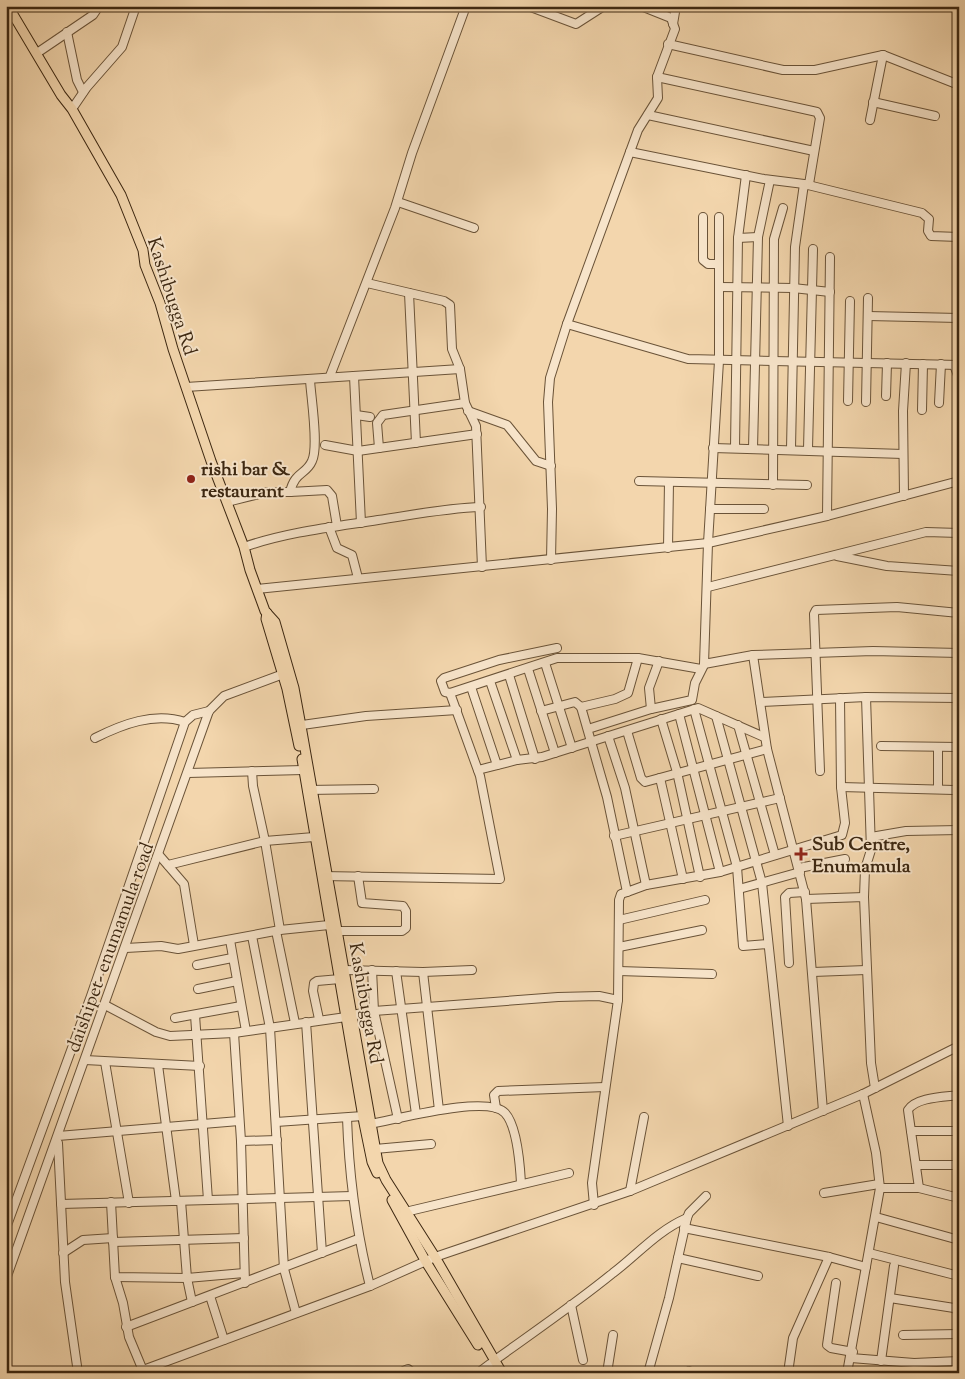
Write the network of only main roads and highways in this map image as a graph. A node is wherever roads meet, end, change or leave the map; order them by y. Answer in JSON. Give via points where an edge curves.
{"nodes":[{"id":1,"x":8,"y":6,"type":"edge"},
{"id":2,"x":10,"y":18,"type":"edge"},
{"id":3,"x":298,"y":726,"type":"junction"},
{"id":4,"x":309,"y":790,"type":"junction"},
{"id":5,"x":324,"y":876,"type":"junction"},
{"id":6,"x":349,"y":1016,"type":"junction"},
{"id":7,"x":403,"y":1212,"type":"junction"},
{"id":8,"x":492,"y":1362,"type":"junction"},
{"id":9,"x":496,"y":1373,"type":"edge"},
{"id":10,"x":502,"y":1373,"type":"edge"}],
"edges":[{"from":1,"to":2,"type":"main road","name":"Kashibugga Rd"},
{"from":2,"to":3,"type":"main road","name":"Kashibugga Rd","via":[[37,53],[121,195],[143,250],[145,265],[186,387],[267,613],[266,619],[291,689]]},
{"from":3,"to":4,"type":"main road","name":"Kashibugga Rd"},
{"from":3,"to":4,"type":"main road","name":"Kashibugga Rd","via":[[303,770]]},
{"from":4,"to":5,"type":"main road","name":"Kashibugga Rd"},
{"from":4,"to":5,"type":"main road","name":"Kashibugga Rd","via":[[314,837]]},
{"from":5,"to":6,"type":"main road","name":"Kashibugga Rd","via":[[329,925]]},
{"from":5,"to":6,"type":"main road","name":"Kashibugga Rd","via":[[345,970]]},
{"from":6,"to":7,"type":"main road","name":"Kashibugga Rd","via":[[375,1149],[381,1170]]},
{"from":6,"to":7,"type":"main road","name":"Kashibugga Rd","via":[[372,1162]]},
{"from":7,"to":8,"type":"main road","name":"Kashibugga Rd","via":[[435,1257]]},
{"from":7,"to":8,"type":"main road","name":"Kashibugga Rd","via":[[426,1262]]},
{"from":8,"to":9,"type":"main road","name":"Kashibugga Rd"},
{"from":8,"to":10,"type":"main road","name":"Kashibugga Rd"}]}
